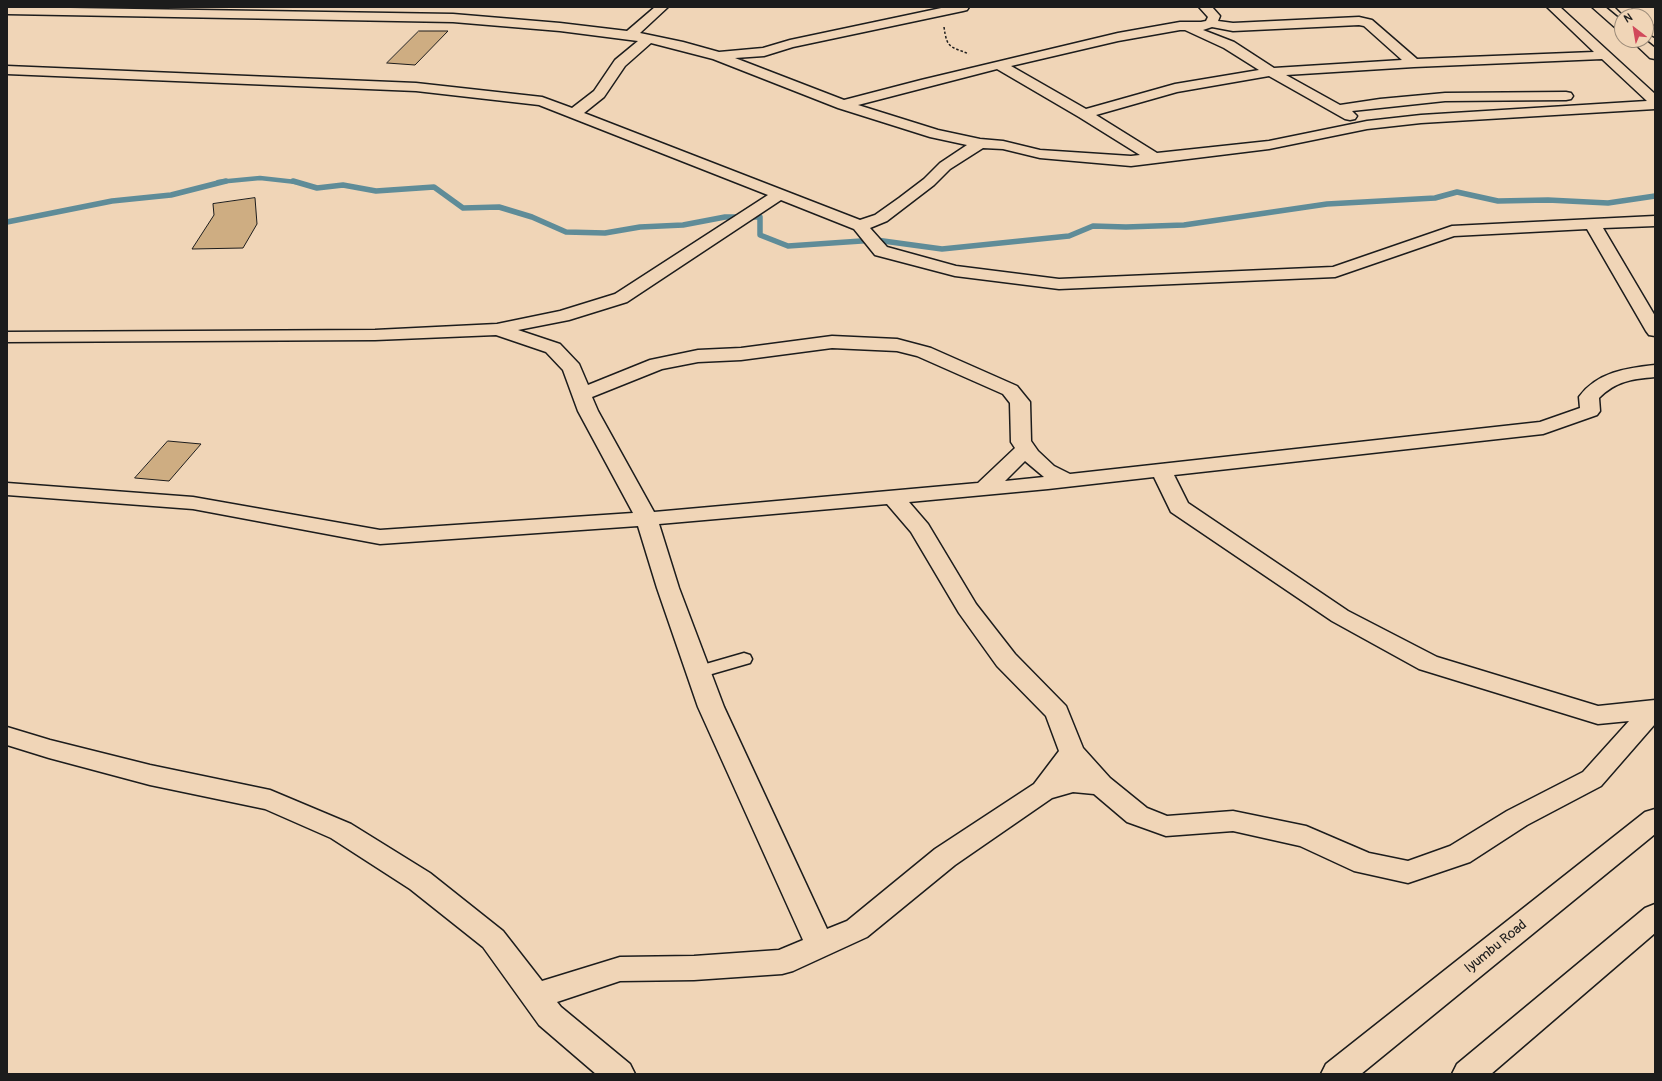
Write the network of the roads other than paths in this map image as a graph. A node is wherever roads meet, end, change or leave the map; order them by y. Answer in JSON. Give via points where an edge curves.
{"nodes":[{"id":1,"x":662,"y":7,"type":"edge"},
{"id":2,"x":911,"y":7,"type":"edge"},
{"id":3,"x":963,"y":7,"type":"edge"},
{"id":4,"x":1205,"y":7,"type":"edge"},
{"id":5,"x":1553,"y":7,"type":"edge"},
{"id":6,"x":1598,"y":7,"type":"edge"},
{"id":7,"x":7,"y":10,"type":"edge"},
{"id":8,"x":109,"y":10,"type":"edge"},
{"id":9,"x":527,"y":10,"type":"dead end"},
{"id":10,"x":923,"y":15,"type":"junction"},
{"id":11,"x":1614,"y":21,"type":"edge"},
{"id":12,"x":1211,"y":23,"type":"junction"},
{"id":13,"x":523,"y":24,"type":"junction"},
{"id":14,"x":1180,"y":26,"type":"junction"},
{"id":15,"x":630,"y":35,"type":"junction"},
{"id":16,"x":648,"y":39,"type":"junction"},
{"id":17,"x":1647,"y":48,"type":"edge"},
{"id":18,"x":746,"y":54,"type":"junction"},
{"id":19,"x":1604,"y":55,"type":"junction"},
{"id":20,"x":1655,"y":55,"type":"edge"},
{"id":21,"x":718,"y":56,"type":"junction"},
{"id":22,"x":1414,"y":63,"type":"junction"},
{"id":23,"x":1000,"y":65,"type":"junction"},
{"id":24,"x":7,"y":70,"type":"edge"},
{"id":25,"x":1271,"y":72,"type":"junction"},
{"id":26,"x":802,"y":75,"type":"dead end"},
{"id":27,"x":844,"y":91,"type":"dead end"},
{"id":28,"x":1630,"y":93,"type":"dead end"},
{"id":29,"x":1583,"y":95,"type":"dead end"},
{"id":30,"x":1650,"y":97,"type":"edge"},
{"id":31,"x":863,"y":99,"type":"junction"},
{"id":32,"x":843,"y":105,"type":"junction"},
{"id":33,"x":1655,"y":105,"type":"edge"},
{"id":34,"x":1338,"y":109,"type":"junction"},
{"id":35,"x":575,"y":113,"type":"junction"},
{"id":36,"x":1084,"y":114,"type":"junction"},
{"id":37,"x":1367,"y":125,"type":"junction"},
{"id":38,"x":980,"y":143,"type":"junction"},
{"id":39,"x":1154,"y":158,"type":"junction"},
{"id":40,"x":780,"y":194,"type":"junction"},
{"id":41,"x":1655,"y":221,"type":"edge"},
{"id":42,"x":1593,"y":225,"type":"junction"},
{"id":43,"x":860,"y":226,"type":"junction"},
{"id":44,"x":497,"y":329,"type":"junction"},
{"id":45,"x":1655,"y":331,"type":"edge"},
{"id":46,"x":7,"y":337,"type":"edge"},
{"id":47,"x":1655,"y":371,"type":"edge"},
{"id":48,"x":582,"y":394,"type":"junction"},
{"id":49,"x":1026,"y":449,"type":"junction"},
{"id":50,"x":1161,"y":471,"type":"junction"},
{"id":51,"x":1067,"y":481,"type":"junction"},
{"id":52,"x":984,"y":489,"type":"junction"},
{"id":53,"x":7,"y":490,"type":"edge"},
{"id":54,"x":893,"y":497,"type":"junction"},
{"id":55,"x":647,"y":519,"type":"junction"},
{"id":56,"x":744,"y":659,"type":"dead end"},
{"id":57,"x":698,"y":672,"type":"junction"},
{"id":58,"x":1654,"y":710,"type":"edge"},
{"id":59,"x":1598,"y":715,"type":"junction"},
{"id":60,"x":7,"y":736,"type":"edge"},
{"id":61,"x":1623,"y":745,"type":"junction"},
{"id":62,"x":1072,"y":752,"type":"junction"},
{"id":63,"x":1101,"y":786,"type":"junction"},
{"id":64,"x":1043,"y":791,"type":"junction"},
{"id":65,"x":1655,"y":819,"type":"edge"},
{"id":66,"x":1655,"y":916,"type":"edge"},
{"id":67,"x":820,"y":946,"type":"junction"},
{"id":68,"x":536,"y":996,"type":"junction"},
{"id":69,"x":619,"y":1074,"type":"edge"},
{"id":70,"x":1337,"y":1074,"type":"edge"},
{"id":71,"x":1468,"y":1074,"type":"edge"}],
"edges":[{"from":1,"to":15,"type":"street"},
{"from":2,"to":10,"type":"street"},
{"from":3,"to":10,"type":"street"},
{"from":4,"to":12,"type":"street","via":[[1214,16]]},
{"from":5,"to":19,"type":"street"},
{"from":6,"to":11,"type":"street"},
{"from":7,"to":8,"type":"street"},
{"from":8,"to":13,"type":"street","via":[[453,18]]},
{"from":9,"to":13,"type":"street"},
{"from":10,"to":18,"type":"street"},
{"from":12,"to":14,"type":"street","via":[[1202,26]]},
{"from":12,"to":22,"type":"street","via":[[1233,27],[1308,24],[1337,20],[1359,21],[1368,23]]},
{"from":13,"to":15,"type":"street"},
{"from":14,"to":23,"type":"street","via":[[1118,37]]},
{"from":14,"to":25,"type":"street","via":[[1196,30],[1229,45]]},
{"from":15,"to":16,"type":"street"},
{"from":16,"to":21,"type":"street"},
{"from":16,"to":35,"type":"street","via":[[620,64],[599,94]]},
{"from":17,"to":20,"type":"street"},
{"from":18,"to":21,"type":"street"},
{"from":18,"to":26,"type":"street"},
{"from":19,"to":22,"type":"street"},
{"from":19,"to":30,"type":"street"},
{"from":21,"to":32,"type":"street"},
{"from":22,"to":25,"type":"street"},
{"from":23,"to":31,"type":"street"},
{"from":23,"to":36,"type":"street"},
{"from":24,"to":35,"type":"street","via":[[416,87],[542,101]]},
{"from":25,"to":34,"type":"street"},
{"from":25,"to":36,"type":"street","via":[[1175,88]]},
{"from":27,"to":31,"type":"street"},
{"from":28,"to":30,"type":"street"},
{"from":29,"to":34,"type":"street","via":[[1445,97]]},
{"from":31,"to":32,"type":"street"},
{"from":32,"to":38,"type":"street","via":[[935,134]]},
{"from":33,"to":37,"type":"street","via":[[1421,119]]},
{"from":34,"to":37,"type":"street"},
{"from":35,"to":40,"type":"street"},
{"from":36,"to":39,"type":"street"},
{"from":37,"to":39,"type":"street","via":[[1269,145]]},
{"from":38,"to":39,"type":"street","via":[[1003,145],[1040,154],[1106,160],[1131,161]]},
{"from":38,"to":43,"type":"street","via":[[946,166],[881,218]]},
{"from":40,"to":43,"type":"street"},
{"from":40,"to":44,"type":"street","via":[[620,298],[563,316]]},
{"from":41,"to":42,"type":"street"},
{"from":42,"to":43,"type":"street","via":[[1452,231],[1335,272],[1059,284],[955,271],[881,251]]},
{"from":42,"to":45,"type":"street"},
{"from":44,"to":46,"type":"street","via":[[375,335]]},
{"from":44,"to":48,"type":"street","via":[[552,348],[572,368]]},
{"from":47,"to":50,"type":"street","via":[[1627,374],[1602,384],[1589,397],[1590,412],[1543,428]]},
{"from":48,"to":49,"type":"street","via":[[657,364],[698,356],[741,354],[832,342],[897,345],[924,352],[1010,390],[1020,402],[1021,442]]},
{"from":48,"to":55,"type":"street","via":[[588,411]]},
{"from":49,"to":51,"type":"street","via":[[1047,470]]},
{"from":49,"to":52,"type":"street"},
{"from":50,"to":51,"type":"street"},
{"from":50,"to":59,"type":"street","via":[[1179,506],[1340,616],[1428,663]]},
{"from":51,"to":52,"type":"street"},
{"from":52,"to":54,"type":"street"},
{"from":53,"to":55,"type":"street","via":[[193,503],[380,537]]},
{"from":54,"to":55,"type":"street"},
{"from":54,"to":62,"type":"street","via":[[920,529],[971,614],[1006,660],[1057,712]]},
{"from":55,"to":57,"type":"street"},
{"from":56,"to":57,"type":"lane"},
{"from":57,"to":67,"type":"street","via":[[711,707]]},
{"from":58,"to":59,"type":"street"},
{"from":58,"to":61,"type":"street"},
{"from":59,"to":61,"type":"street"},
{"from":60,"to":68,"type":"street","via":[[150,775],[270,800],[341,831],[420,881],[493,939]]},
{"from":61,"to":63,"type":"street","via":[[1592,780],[1517,818],[1460,854],[1408,872],[1364,863],[1306,837],[1233,821],[1166,826],[1137,815]]},
{"from":62,"to":63,"type":"street"},
{"from":62,"to":64,"type":"street"},
{"from":63,"to":64,"type":"street","via":[[1073,782]]},
{"from":64,"to":67,"type":"street","via":[[945,856],[857,929]]},
{"from":65,"to":70,"type":"street","name":"Iyumbu Road"},
{"from":66,"to":71,"type":"street"},
{"from":67,"to":68,"type":"street","via":[[782,962],[694,968],[620,969]]},
{"from":68,"to":69,"type":"street","via":[[550,1016]]}]}
